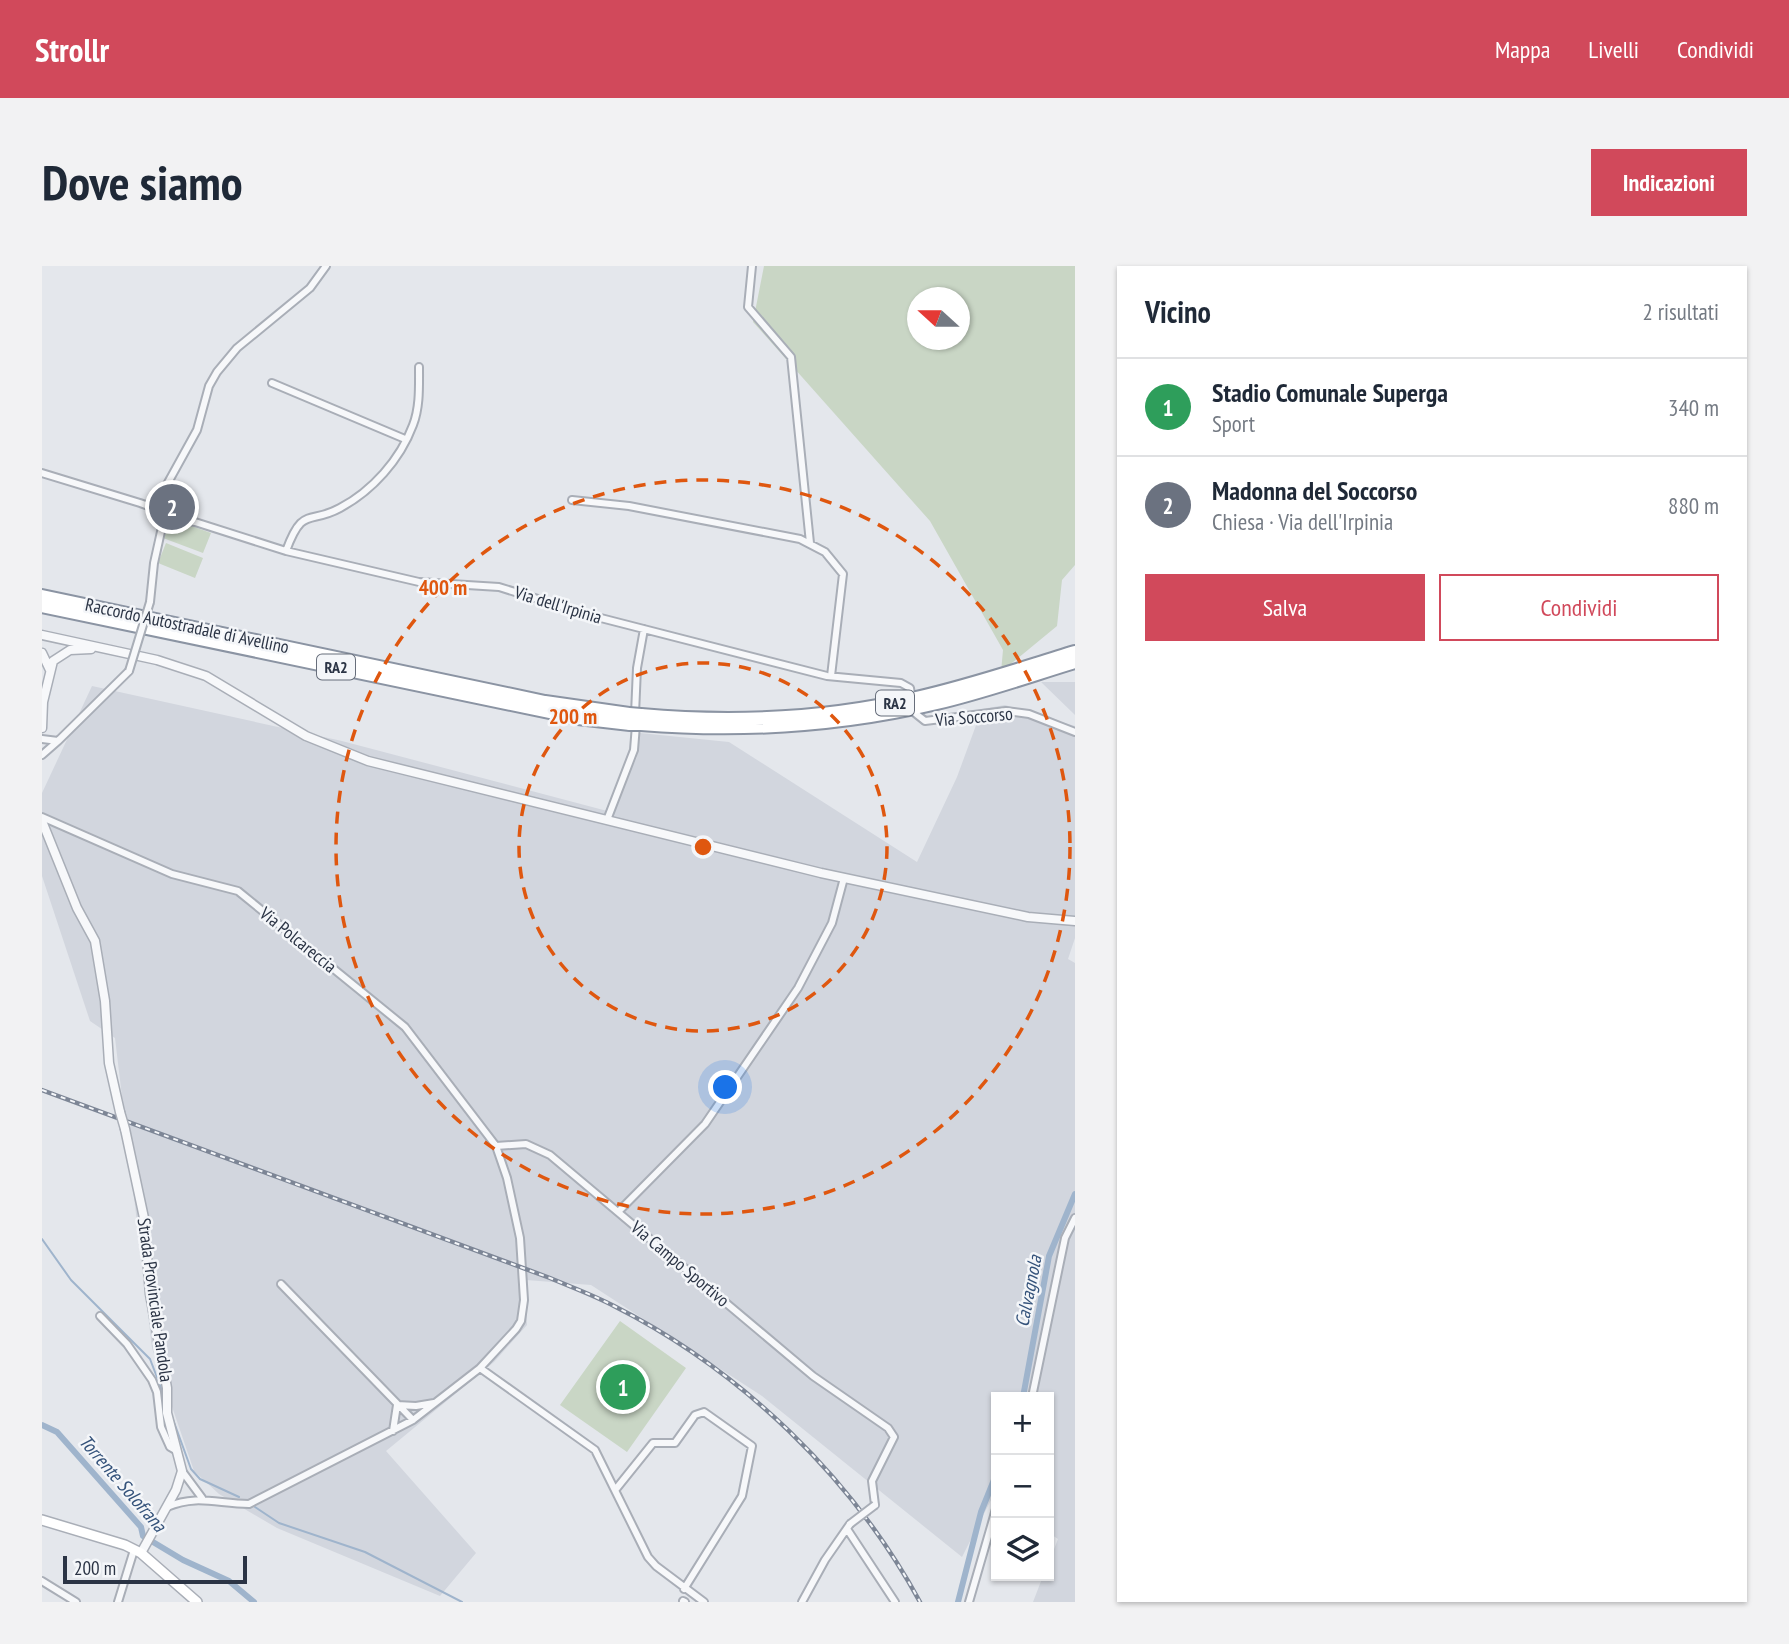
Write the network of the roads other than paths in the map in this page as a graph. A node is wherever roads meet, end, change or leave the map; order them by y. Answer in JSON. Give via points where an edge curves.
{"nodes":[{"id":1,"x":326,"y":266,"type":"edge"},
{"id":2,"x":752,"y":266,"type":"edge"},
{"id":3,"x":419,"y":367,"type":"dead end"},
{"id":4,"x":272,"y":383,"type":"dead end"},
{"id":5,"x":405,"y":439,"type":"junction"},
{"id":6,"x":42,"y":473,"type":"edge"},
{"id":7,"x":572,"y":500,"type":"dead end"},
{"id":8,"x":154,"y":508,"type":"junction"},
{"id":9,"x":164,"y":518,"type":"junction"},
{"id":10,"x":810,"y":543,"type":"junction"},
{"id":11,"x":286,"y":551,"type":"junction"},
{"id":12,"x":42,"y":596,"type":"edge"},
{"id":13,"x":42,"y":606,"type":"edge"},
{"id":14,"x":644,"y":629,"type":"junction"},
{"id":15,"x":42,"y":635,"type":"edge"},
{"id":16,"x":97,"y":648,"type":"junction"},
{"id":17,"x":1075,"y":652,"type":"edge"},
{"id":18,"x":42,"y":653,"type":"edge"},
{"id":19,"x":1075,"y":662,"type":"edge"},
{"id":20,"x":50,"y":670,"type":"junction"},
{"id":21,"x":831,"y":676,"type":"junction"},
{"id":22,"x":911,"y":694,"type":"dead end"},
{"id":23,"x":915,"y":713,"type":"dead end"},
{"id":24,"x":635,"y":719,"type":"junction"},
{"id":25,"x":42,"y":728,"type":"edge"},
{"id":26,"x":1075,"y":732,"type":"edge"},
{"id":27,"x":42,"y":739,"type":"edge"},
{"id":28,"x":58,"y":741,"type":"junction"},
{"id":29,"x":42,"y":755,"type":"edge"},
{"id":30,"x":42,"y":819,"type":"edge"},
{"id":31,"x":607,"y":820,"type":"junction"},
{"id":32,"x":844,"y":878,"type":"junction"},
{"id":33,"x":1075,"y":921,"type":"edge"},
{"id":34,"x":496,"y":1146,"type":"junction"},
{"id":35,"x":619,"y":1211,"type":"junction"},
{"id":36,"x":1075,"y":1218,"type":"edge"},
{"id":37,"x":281,"y":1284,"type":"dead end"},
{"id":38,"x":100,"y":1316,"type":"dead end"},
{"id":39,"x":481,"y":1368,"type":"junction"},
{"id":40,"x":1033,"y":1392,"type":"edge"},
{"id":41,"x":438,"y":1402,"type":"junction"},
{"id":42,"x":397,"y":1405,"type":"junction"},
{"id":43,"x":413,"y":1420,"type":"junction"},
{"id":44,"x":393,"y":1431,"type":"junction"},
{"id":45,"x":177,"y":1451,"type":"junction"},
{"id":46,"x":182,"y":1471,"type":"junction"},
{"id":47,"x":616,"y":1489,"type":"junction"},
{"id":48,"x":176,"y":1490,"type":"junction"},
{"id":49,"x":198,"y":1497,"type":"junction"},
{"id":50,"x":167,"y":1507,"type":"junction"},
{"id":51,"x":993,"y":1518,"type":"edge"},
{"id":52,"x":42,"y":1520,"type":"edge"},
{"id":53,"x":848,"y":1527,"type":"junction"},
{"id":54,"x":139,"y":1550,"type":"junction"},
{"id":55,"x":42,"y":1581,"type":"edge"},
{"id":56,"x":684,"y":1589,"type":"junction"},
{"id":57,"x":76,"y":1602,"type":"edge"},
{"id":58,"x":118,"y":1602,"type":"edge"},
{"id":59,"x":197,"y":1602,"type":"edge"},
{"id":60,"x":704,"y":1602,"type":"edge"},
{"id":61,"x":802,"y":1602,"type":"edge"},
{"id":62,"x":895,"y":1602,"type":"edge"},
{"id":63,"x":969,"y":1602,"type":"edge"}],
"edges":[{"from":1,"to":8,"type":"street","via":[[310,288],[237,348],[217,372],[197,430]]},
{"from":2,"to":10,"type":"street","via":[[748,307],[791,357]]},
{"from":3,"to":5,"type":"street","via":[[418,406]]},
{"from":4,"to":5,"type":"street"},
{"from":5,"to":11,"type":"street","via":[[366,493],[337,510],[307,516],[292,534]]},
{"from":6,"to":8,"type":"street"},
{"from":7,"to":10,"type":"street","via":[[629,506]]},
{"from":8,"to":9,"type":"street"},
{"from":9,"to":11,"type":"street","name":"Via dell'Irpinia","via":[[195,522]]},
{"from":9,"to":28,"type":"street","bridge":true,"via":[[150,602],[129,671]]},
{"from":10,"to":21,"type":"street","via":[[825,552],[843,574]]},
{"from":11,"to":14,"type":"street","name":"Via dell'Irpinia","via":[[419,582],[499,587]]},
{"from":12,"to":24,"type":"highway","name":"Raccordo Autostradale di Avellino","number":"RA2"},
{"from":13,"to":24,"type":"highway","name":"Raccordo Autostradale di Avellino","number":"RA2","via":[[578,718]]},
{"from":14,"to":21,"type":"street","name":"Via dell'Irpinia"},
{"from":14,"to":31,"type":"street","via":[[637,668],[634,750]]},
{"from":15,"to":16,"type":"street"},
{"from":16,"to":20,"type":"street","via":[[70,650],[53,661]]},
{"from":16,"to":31,"type":"street","via":[[206,676],[306,736],[368,761]]},
{"from":17,"to":24,"type":"highway","name":"Raccordo Autostradale di Avellino","number":"RA2","via":[[942,692],[852,710],[726,719]]},
{"from":18,"to":20,"type":"street"},
{"from":19,"to":24,"type":"highway","name":"Raccordo Autostradale di Avellino","number":"RA2","via":[[939,703],[846,720],[725,729]]},
{"from":20,"to":25,"type":"street"},
{"from":21,"to":22,"type":"street","name":"Via dell'Irpinia","via":[[901,683]]},
{"from":23,"to":26,"type":"street","name":"Via Soccorso","via":[[925,721],[1006,711],[1029,714]]},
{"from":27,"to":28,"type":"street"},
{"from":28,"to":29,"type":"street"},
{"from":30,"to":34,"type":"street","name":"Via Polcareccia","via":[[172,874],[238,891],[405,1027]]},
{"from":30,"to":45,"type":"street","name":"Strada Provinciale Pandola","bridge":true,"via":[[95,942],[109,1063],[144,1218],[151,1305]]},
{"from":31,"to":32,"type":"street"},
{"from":32,"to":33,"type":"street","via":[[1028,917]]},
{"from":32,"to":35,"type":"street","via":[[832,922],[798,988],[705,1124]]},
{"from":34,"to":35,"type":"street","name":"Via Campo Sportivo","via":[[526,1144],[551,1155]]},
{"from":34,"to":39,"type":"street","via":[[517,1219],[524,1300],[521,1321]]},
{"from":35,"to":53,"type":"street","name":"Via Campo Sportivo","bridge":true,"via":[[813,1376],[892,1433],[893,1441],[872,1481],[874,1505]]},
{"from":36,"to":40,"type":"street","via":[[1065,1238]]},
{"from":37,"to":42,"type":"street"},
{"from":38,"to":45,"type":"street","via":[[152,1380],[161,1427],[170,1447]]},
{"from":39,"to":41,"type":"street"},
{"from":39,"to":47,"type":"street","via":[[595,1450]]},
{"from":41,"to":42,"type":"street"},
{"from":41,"to":43,"type":"street"},
{"from":42,"to":43,"type":"street"},
{"from":42,"to":44,"type":"street"},
{"from":43,"to":44,"type":"street"},
{"from":44,"to":49,"type":"street","via":[[248,1504],[221,1504]]},
{"from":45,"to":46,"type":"street","name":"Strada Provinciale Pandola"},
{"from":46,"to":48,"type":"street"},
{"from":46,"to":49,"type":"street"},
{"from":47,"to":56,"type":"street","via":[[648,1557]]},
{"from":47,"to":56,"type":"street","via":[[653,1443],[675,1444],[695,1415],[704,1412],[752,1446],[742,1496]]},
{"from":48,"to":49,"type":"street"},
{"from":48,"to":50,"type":"street"},
{"from":49,"to":50,"type":"street"},
{"from":50,"to":54,"type":"street"},
{"from":51,"to":63,"type":"street"},
{"from":52,"to":54,"type":"main road"},
{"from":53,"to":61,"type":"street"},
{"from":53,"to":62,"type":"street"},
{"from":54,"to":58,"type":"street"},
{"from":54,"to":59,"type":"main road"},
{"from":55,"to":57,"type":"street"},
{"from":56,"to":60,"type":"street"}]}
